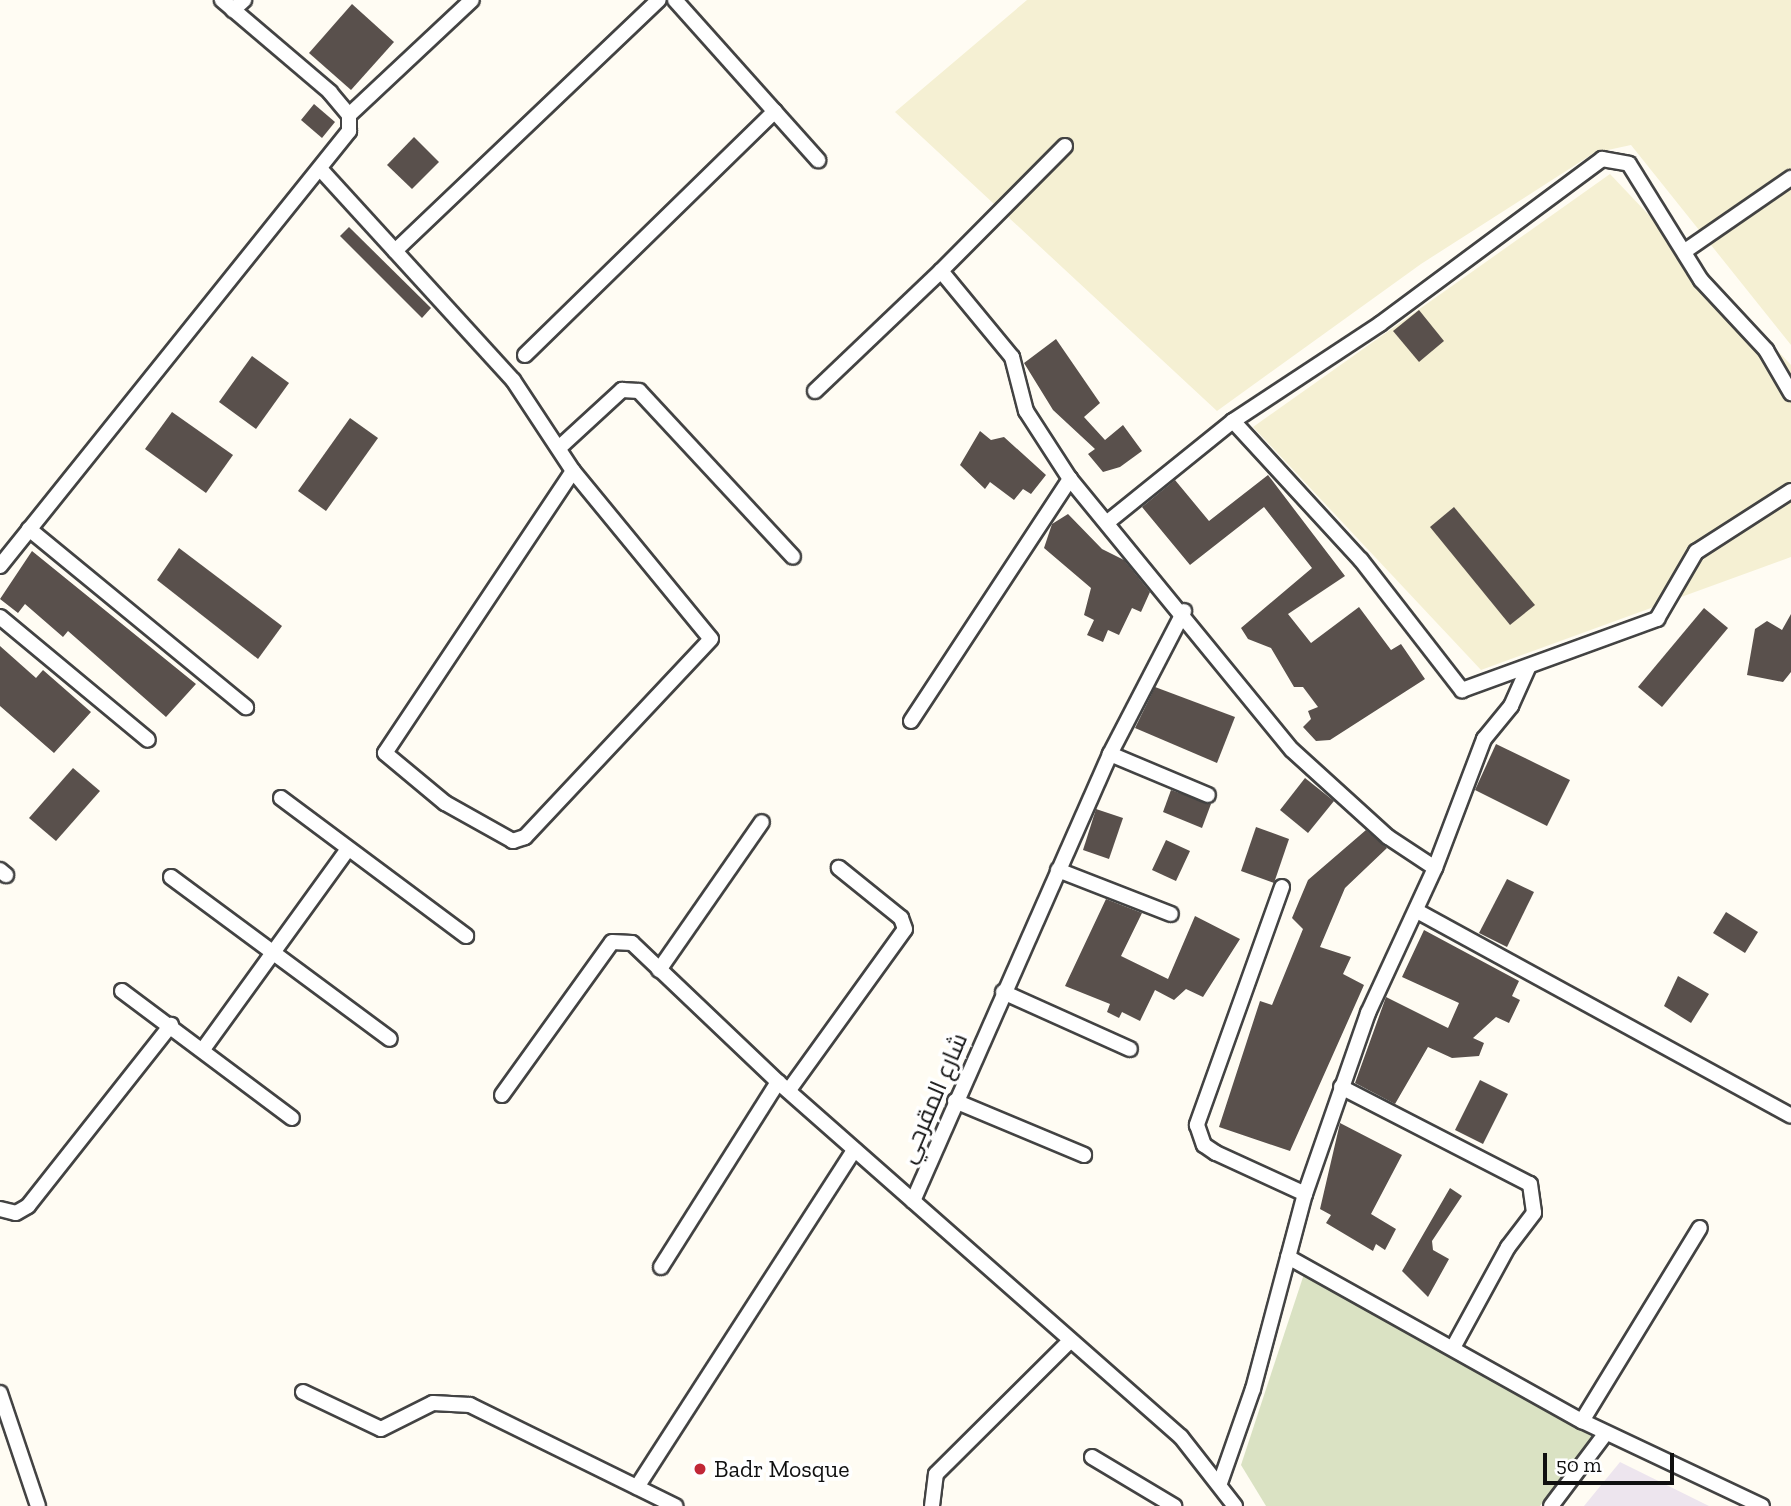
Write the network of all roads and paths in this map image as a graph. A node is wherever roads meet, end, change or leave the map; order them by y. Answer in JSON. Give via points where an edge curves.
{"nodes":[{"id":1,"x":222,"y":0,"type":"edge"},
{"id":2,"x":472,"y":0,"type":"edge"},
{"id":3,"x":659,"y":0,"type":"edge"},
{"id":4,"x":676,"y":0,"type":"edge"},
{"id":5,"x":239,"y":5,"type":"edge"},
{"id":6,"x":775,"y":111,"type":"junction"},
{"id":7,"x":349,"y":115,"type":"junction"},
{"id":8,"x":1065,"y":146,"type":"dead end"},
{"id":9,"x":818,"y":160,"type":"dead end"},
{"id":10,"x":322,"y":171,"type":"junction"},
{"id":11,"x":1791,"y":178,"type":"edge"},
{"id":12,"x":395,"y":251,"type":"junction"},
{"id":13,"x":1685,"y":251,"type":"junction"},
{"id":14,"x":941,"y":271,"type":"junction"},
{"id":15,"x":525,"y":355,"type":"dead end"},
{"id":16,"x":815,"y":391,"type":"dead end"},
{"id":17,"x":1791,"y":393,"type":"edge"},
{"id":18,"x":1233,"y":421,"type":"junction"},
{"id":19,"x":561,"y":446,"type":"junction"},
{"id":20,"x":573,"y":471,"type":"junction"},
{"id":21,"x":1070,"y":479,"type":"junction"},
{"id":22,"x":1791,"y":491,"type":"edge"},
{"id":23,"x":1109,"y":521,"type":"junction"},
{"id":24,"x":29,"y":529,"type":"junction"},
{"id":25,"x":793,"y":557,"type":"dead end"},
{"id":26,"x":0,"y":566,"type":"edge"},
{"id":27,"x":1184,"y":611,"type":"junction"},
{"id":28,"x":0,"y":617,"type":"edge"},
{"id":29,"x":1528,"y":668,"type":"junction"},
{"id":30,"x":246,"y":707,"type":"dead end"},
{"id":31,"x":911,"y":721,"type":"dead end"},
{"id":32,"x":148,"y":740,"type":"dead end"},
{"id":33,"x":1111,"y":754,"type":"junction"},
{"id":34,"x":1208,"y":794,"type":"dead end"},
{"id":35,"x":281,"y":798,"type":"dead end"},
{"id":36,"x":762,"y":822,"type":"dead end"},
{"id":37,"x":346,"y":852,"type":"junction"},
{"id":38,"x":839,"y":868,"type":"dead end"},
{"id":39,"x":1435,"y":868,"type":"junction"},
{"id":40,"x":1058,"y":870,"type":"junction"},
{"id":41,"x":171,"y":877,"type":"dead end"},
{"id":42,"x":1282,"y":887,"type":"dead end"},
{"id":43,"x":1417,"y":911,"type":"junction"},
{"id":44,"x":1171,"y":914,"type":"dead end"},
{"id":45,"x":466,"y":936,"type":"dead end"},
{"id":46,"x":273,"y":954,"type":"junction"},
{"id":47,"x":659,"y":970,"type":"junction"},
{"id":48,"x":122,"y":991,"type":"dead end"},
{"id":49,"x":1003,"y":992,"type":"junction"},
{"id":50,"x":171,"y":1026,"type":"junction"},
{"id":51,"x":390,"y":1039,"type":"dead end"},
{"id":52,"x":204,"y":1048,"type":"junction"},
{"id":53,"x":1130,"y":1049,"type":"dead end"},
{"id":54,"x":784,"y":1086,"type":"junction"},
{"id":55,"x":1341,"y":1087,"type":"junction"},
{"id":56,"x":502,"y":1095,"type":"dead end"},
{"id":57,"x":955,"y":1101,"type":"junction"},
{"id":58,"x":1791,"y":1116,"type":"edge"},
{"id":59,"x":292,"y":1118,"type":"dead end"},
{"id":60,"x":854,"y":1150,"type":"junction"},
{"id":61,"x":1084,"y":1155,"type":"dead end"},
{"id":62,"x":1305,"y":1194,"type":"junction"},
{"id":63,"x":914,"y":1201,"type":"junction"},
{"id":64,"x":0,"y":1209,"type":"edge"},
{"id":65,"x":1700,"y":1228,"type":"dead end"},
{"id":66,"x":1288,"y":1257,"type":"junction"},
{"id":67,"x":661,"y":1268,"type":"dead end"},
{"id":68,"x":1070,"y":1341,"type":"junction"},
{"id":69,"x":1453,"y":1348,"type":"junction"},
{"id":70,"x":303,"y":1392,"type":"dead end"},
{"id":71,"x":0,"y":1393,"type":"edge"},
{"id":72,"x":1582,"y":1421,"type":"junction"},
{"id":73,"x":1606,"y":1433,"type":"junction"},
{"id":74,"x":1091,"y":1457,"type":"dead end"},
{"id":75,"x":1220,"y":1483,"type":"junction"},
{"id":76,"x":637,"y":1487,"type":"junction"},
{"id":77,"x":38,"y":1506,"type":"edge"},
{"id":78,"x":675,"y":1506,"type":"edge"},
{"id":79,"x":932,"y":1506,"type":"edge"},
{"id":80,"x":1174,"y":1506,"type":"edge"},
{"id":81,"x":1235,"y":1506,"type":"edge"},
{"id":82,"x":1551,"y":1506,"type":"edge"},
{"id":83,"x":1762,"y":1506,"type":"edge"}],
"edges":[{"from":1,"to":5,"type":"street"},
{"from":2,"to":7,"type":"street"},
{"from":3,"to":12,"type":"street"},
{"from":4,"to":6,"type":"street"},
{"from":5,"to":7,"type":"street"},
{"from":6,"to":9,"type":"street"},
{"from":6,"to":15,"type":"street"},
{"from":7,"to":10,"type":"street","via":[[349,131]]},
{"from":8,"to":14,"type":"street"},
{"from":10,"to":12,"type":"street"},
{"from":10,"to":24,"type":"street"},
{"from":11,"to":13,"type":"street"},
{"from":12,"to":19,"type":"street","via":[[513,380]]},
{"from":13,"to":17,"type":"street","via":[[1720,306],[1766,349]]},
{"from":13,"to":18,"type":"street","via":[[1629,164],[1602,159],[1380,324]]},
{"from":14,"to":16,"type":"street"},
{"from":14,"to":21,"type":"street","via":[[1012,357],[1026,411]]},
{"from":18,"to":23,"type":"street"},
{"from":18,"to":29,"type":"street","via":[[1362,560],[1462,690]]},
{"from":19,"to":20,"type":"street"},
{"from":19,"to":25,"type":"street","via":[[622,390],[639,391]]},
{"from":20,"to":20,"type":"street","via":[[711,639],[525,838],[513,841],[445,803],[389,759],[386,747]]},
{"from":21,"to":23,"type":"street"},
{"from":21,"to":31,"type":"street"},
{"from":22,"to":29,"type":"street","via":[[1696,552],[1657,619]]},
{"from":23,"to":27,"type":"street"},
{"from":24,"to":26,"type":"street"},
{"from":24,"to":30,"type":"street"},
{"from":27,"to":33,"type":"street","name":"شارع المقرحي"},
{"from":27,"to":39,"type":"street","via":[[1326,785]]},
{"from":28,"to":32,"type":"street"},
{"from":29,"to":39,"type":"street","via":[[1511,706],[1484,739]]},
{"from":33,"to":34,"type":"street"},
{"from":33,"to":40,"type":"street","name":"شارع المقرحي"},
{"from":35,"to":37,"type":"street"},
{"from":36,"to":47,"type":"street"},
{"from":37,"to":45,"type":"street"},
{"from":37,"to":46,"type":"street"},
{"from":38,"to":54,"type":"street","via":[[901,918],[905,929]]},
{"from":39,"to":43,"type":"street"},
{"from":40,"to":44,"type":"street"},
{"from":40,"to":49,"type":"street","name":"شارع المقرحي"},
{"from":41,"to":46,"type":"street"},
{"from":42,"to":62,"type":"street","via":[[1197,1125],[1204,1145],[1216,1153]]},
{"from":43,"to":55,"type":"street"},
{"from":43,"to":58,"type":"street"},
{"from":46,"to":51,"type":"street"},
{"from":46,"to":52,"type":"street"},
{"from":47,"to":54,"type":"street"},
{"from":47,"to":56,"type":"street","via":[[632,943],[612,942]]},
{"from":48,"to":50,"type":"street"},
{"from":49,"to":53,"type":"street"},
{"from":49,"to":57,"type":"street","name":"شارع المقرحي"},
{"from":50,"to":52,"type":"street"},
{"from":50,"to":64,"type":"street","via":[[28,1206],[16,1213]]},
{"from":52,"to":59,"type":"street"},
{"from":54,"to":60,"type":"street"},
{"from":54,"to":67,"type":"street"},
{"from":55,"to":62,"type":"street"},
{"from":55,"to":69,"type":"street","via":[[1530,1184],[1534,1213],[1508,1247]]},
{"from":57,"to":61,"type":"street"},
{"from":57,"to":63,"type":"street","name":"شارع المقرحي"},
{"from":60,"to":63,"type":"street"},
{"from":60,"to":76,"type":"street"},
{"from":62,"to":66,"type":"street"},
{"from":63,"to":68,"type":"street","name":"شارع المقرحي"},
{"from":65,"to":72,"type":"street"},
{"from":66,"to":69,"type":"street"},
{"from":66,"to":75,"type":"street"},
{"from":68,"to":75,"type":"street","name":"شارع المقرحي","via":[[1181,1437]]},
{"from":68,"to":79,"type":"street","via":[[936,1474]]},
{"from":69,"to":72,"type":"street"},
{"from":70,"to":76,"type":"street","via":[[381,1429],[433,1403],[470,1405]]},
{"from":71,"to":77,"type":"street"},
{"from":72,"to":73,"type":"street"},
{"from":73,"to":82,"type":"street"},
{"from":73,"to":83,"type":"street"},
{"from":74,"to":80,"type":"street"},
{"from":75,"to":81,"type":"street","name":"شارع المقرحي"},
{"from":76,"to":78,"type":"street"}]}
